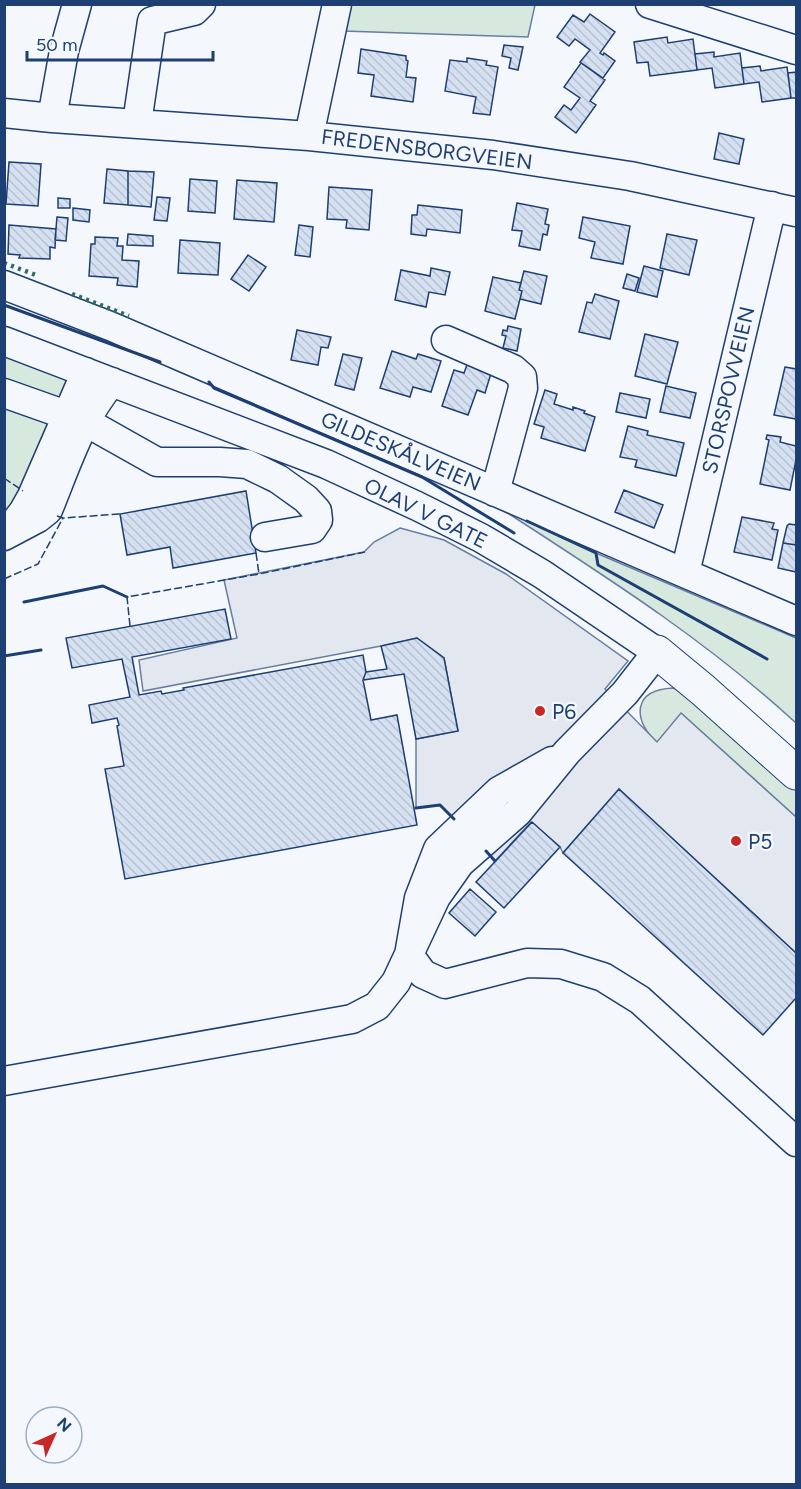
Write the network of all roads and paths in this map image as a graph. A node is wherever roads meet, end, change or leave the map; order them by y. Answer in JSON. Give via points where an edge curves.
{"nodes":[{"id":1,"x":77,"y":4,"type":"edge"},
{"id":2,"x":201,"y":4,"type":"edge"},
{"id":3,"x":337,"y":4,"type":"edge"},
{"id":4,"x":650,"y":4,"type":"edge"},
{"id":5,"x":796,"y":50,"type":"edge"},
{"id":6,"x":4,"y":113,"type":"edge"},
{"id":7,"x":52,"y":118,"type":"junction"},
{"id":8,"x":137,"y":123,"type":"junction"},
{"id":9,"x":309,"y":136,"type":"junction"},
{"id":10,"x":784,"y":209,"type":"edge"},
{"id":11,"x":4,"y":285,"type":"edge"},
{"id":12,"x":446,"y":340,"type":"dead end"},
{"id":13,"x":4,"y":341,"type":"edge"},
{"id":14,"x":86,"y":372,"type":"junction"},
{"id":15,"x":112,"y":382,"type":"junction"},
{"id":16,"x":4,"y":393,"type":"edge"},
{"id":17,"x":77,"y":418,"type":"junction"},
{"id":18,"x":495,"y":492,"type":"junction"},
{"id":19,"x":5,"y":536,"type":"edge"},
{"id":20,"x":265,"y":537,"type":"dead end"},
{"id":21,"x":685,"y":573,"type":"junction"},
{"id":22,"x":796,"y":621,"type":"edge"},
{"id":23,"x":657,"y":652,"type":"junction"},
{"id":24,"x":796,"y":773,"type":"edge"},
{"id":25,"x":409,"y":955,"type":"junction"},
{"id":26,"x":445,"y":984,"type":"junction"},
{"id":27,"x":377,"y":1006,"type":"junction"},
{"id":28,"x":4,"y":1081,"type":"edge"},
{"id":29,"x":796,"y":1142,"type":"edge"}],
"edges":[{"from":1,"to":7,"type":"street"},
{"from":2,"to":8,"type":"street","via":[[194,11],[152,21]]},
{"from":3,"to":9,"type":"street"},
{"from":4,"to":5,"type":"street"},
{"from":6,"to":7,"type":"street","name":"FREDENSBORGVEIEN"},
{"from":7,"to":8,"type":"street","name":"FREDENSBORGVEIEN"},
{"from":8,"to":9,"type":"street","name":"FREDENSBORGVEIEN"},
{"from":9,"to":10,"type":"street","name":"FREDENSBORGVEIEN","via":[[493,155],[630,176]]},
{"from":10,"to":21,"type":"street","name":"STORSPOVVEIEN"},
{"from":11,"to":18,"type":"street","name":"GILDESKÅLVEIEN","via":[[110,326]]},
{"from":12,"to":18,"type":"street","via":[[513,369],[522,377],[523,388]]},
{"from":13,"to":14,"type":"street","name":"OLAV V GATE"},
{"from":14,"to":15,"type":"street","name":"OLAV V GATE"},
{"from":14,"to":17,"type":"street"},
{"from":15,"to":17,"type":"street"},
{"from":15,"to":23,"type":"street","name":"OLAV V GATE","via":[[326,464],[417,506],[542,574]]},
{"from":16,"to":17,"type":"street"},
{"from":17,"to":19,"type":"street"},
{"from":17,"to":20,"type":"street","via":[[157,462],[247,464],[278,479],[317,511],[318,520],[312,529]]},
{"from":18,"to":21,"type":"street","name":"GILDESKÅLVEIEN"},
{"from":21,"to":22,"type":"street","name":"GILDESKÅLVEIEN"},
{"from":23,"to":24,"type":"highway","name":"OLAV V GATE"},
{"from":23,"to":25,"type":"street","via":[[625,693],[567,752],[499,791],[438,849],[419,898]]},
{"from":25,"to":26,"type":"street","via":[[423,974]]},
{"from":25,"to":27,"type":"street","via":[[396,982]]},
{"from":26,"to":27,"type":"street"},
{"from":26,"to":29,"type":"street","via":[[527,963],[561,964],[603,977],[640,1000]]},
{"from":27,"to":28,"type":"street","via":[[352,1019]]}]}
